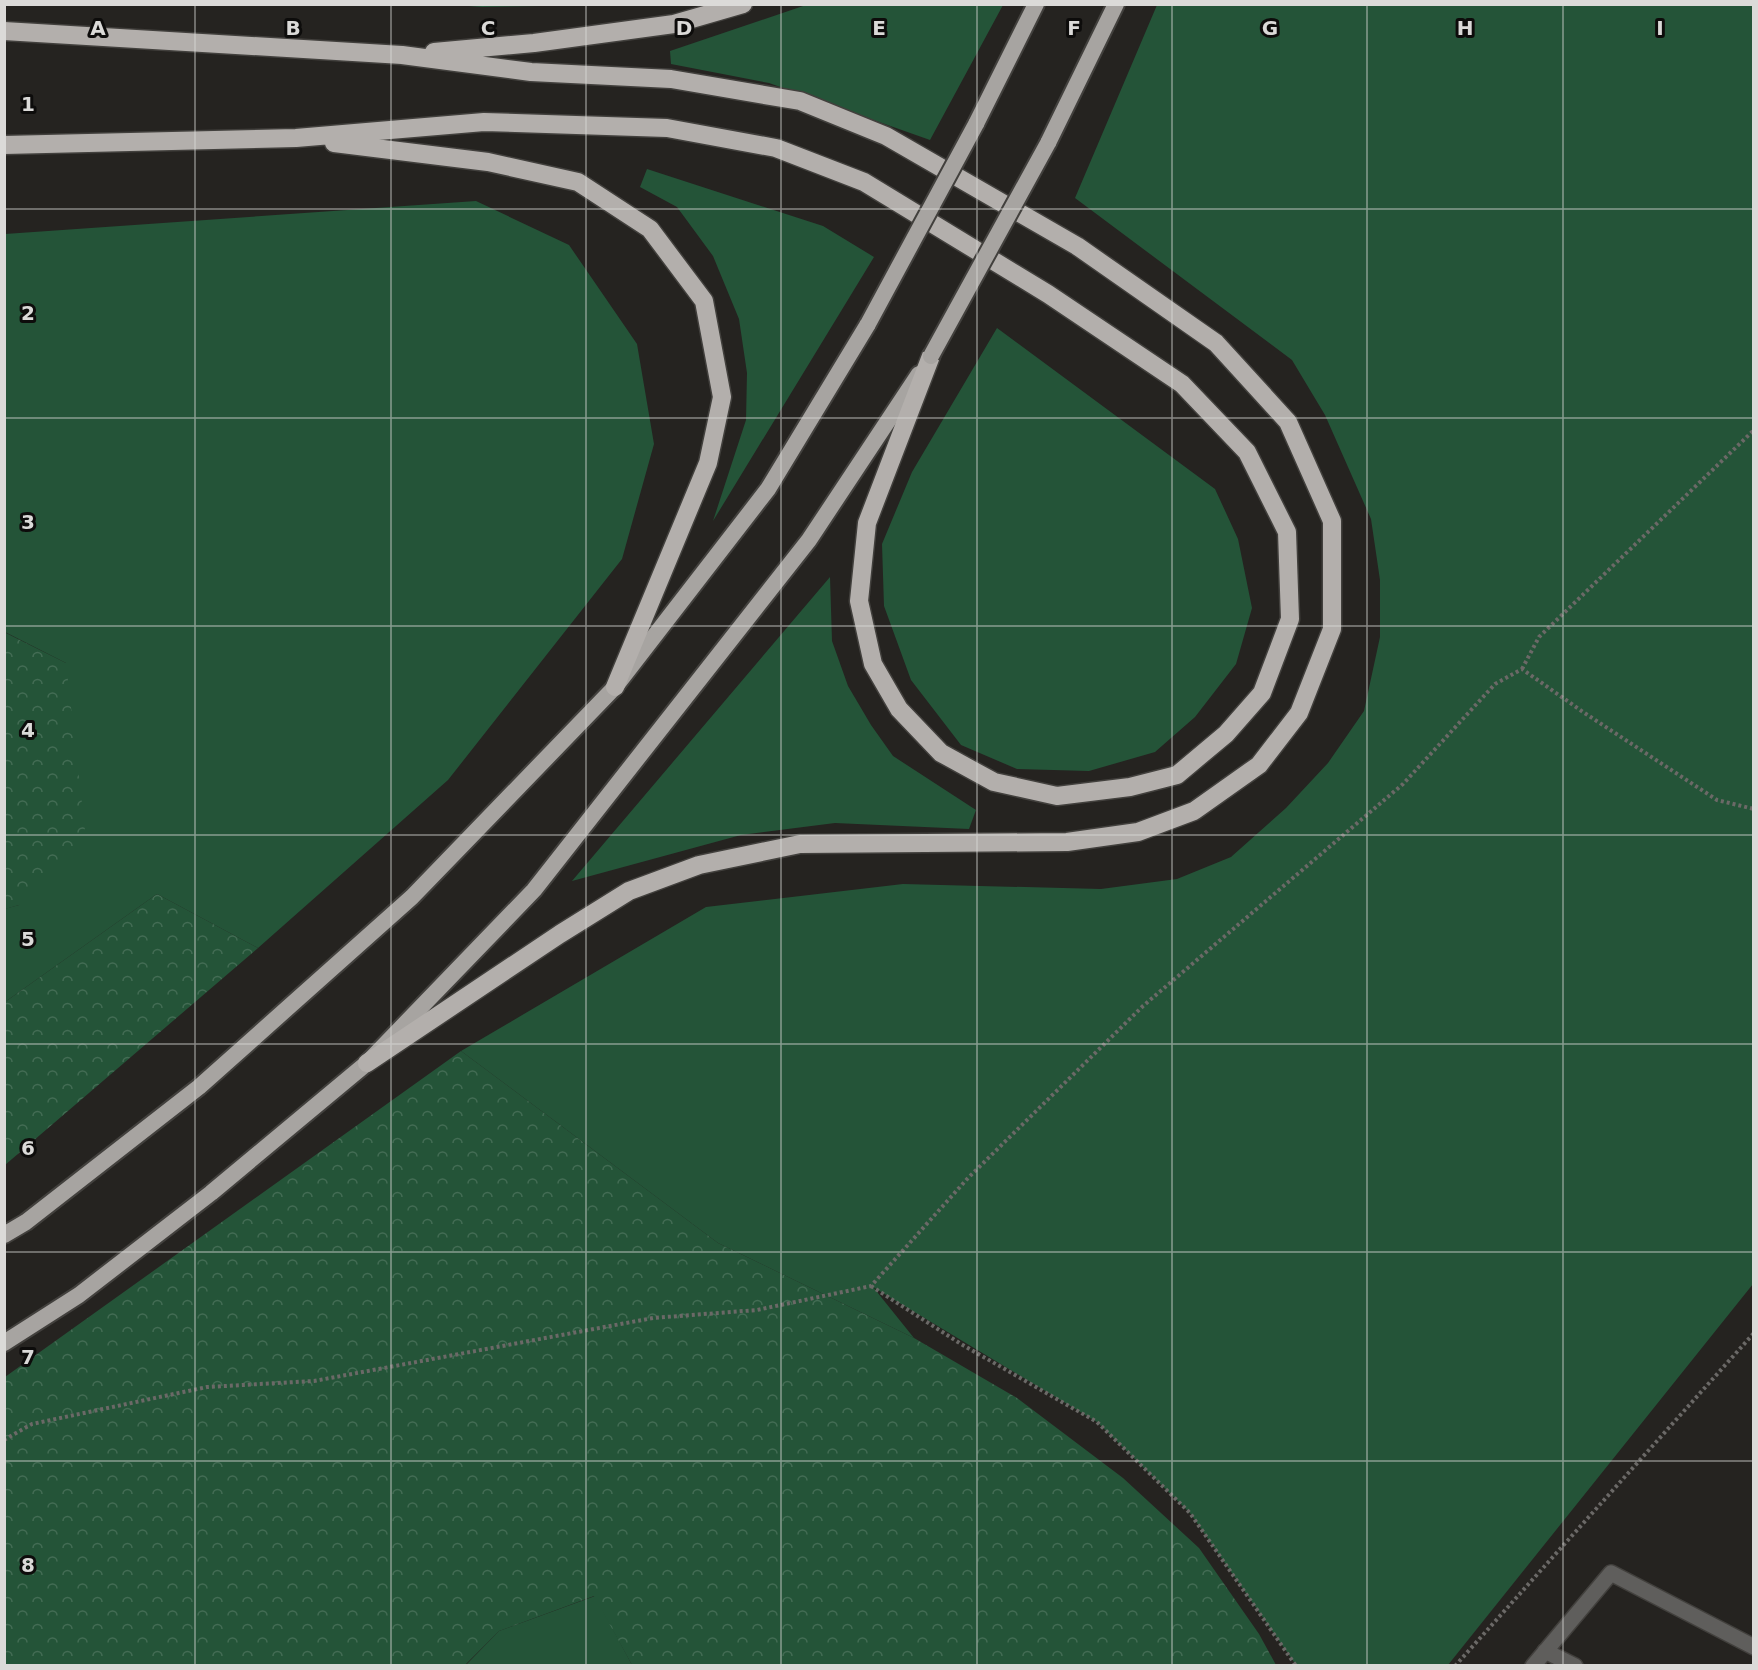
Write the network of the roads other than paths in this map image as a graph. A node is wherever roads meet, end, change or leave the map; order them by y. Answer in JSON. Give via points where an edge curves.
{"nodes":[{"id":1,"x":743,"y":4,"type":"edge"},
{"id":2,"x":1036,"y":4,"type":"edge"},
{"id":3,"x":1116,"y":4,"type":"edge"},
{"id":4,"x":4,"y":31,"type":"edge"},
{"id":5,"x":37,"y":33,"type":"junction"},
{"id":6,"x":4,"y":37,"type":"edge"},
{"id":7,"x":402,"y":55,"type":"junction"},
{"id":8,"x":296,"y":138,"type":"junction"},
{"id":9,"x":11,"y":144,"type":"edge"},
{"id":10,"x":932,"y":356,"type":"junction"},
{"id":11,"x":615,"y":687,"type":"junction"},
{"id":12,"x":367,"y":1063,"type":"junction"},
{"id":13,"x":4,"y":1235,"type":"edge"},
{"id":14,"x":4,"y":1343,"type":"edge"},
{"id":15,"x":1754,"y":1647,"type":"edge"},
{"id":16,"x":1545,"y":1651,"type":"junction"},
{"id":17,"x":1533,"y":1665,"type":"edge"},
{"id":18,"x":1575,"y":1665,"type":"edge"}],
"edges":[{"from":1,"to":7,"type":"highway","via":[[674,24],[534,43]]},
{"from":2,"to":11,"type":"highway","bridge":true,"via":[[868,324],[768,489]]},
{"from":3,"to":10,"type":"highway","bridge":true,"via":[[1048,143]]},
{"from":4,"to":5,"type":"highway"},
{"from":5,"to":6,"type":"highway"},
{"from":5,"to":7,"type":"highway"},
{"from":7,"to":12,"type":"highway","via":[[531,72],[671,79],[800,101],[886,136],[1077,246],[1216,343],[1288,423],[1332,521],[1332,628],[1299,713],[1266,757],[1194,811],[1138,832],[1067,842],[800,844],[699,865],[629,891]]},
{"from":8,"to":9,"type":"highway"},
{"from":8,"to":10,"type":"highway","via":[[484,122],[667,128],[776,148],[864,182],[1048,294],[1182,384],[1247,452],[1287,532],[1290,619],[1262,693],[1226,735],[1177,775],[1130,787],[1057,796],[994,782],[941,753],[899,709],[873,664],[859,601],[867,523]]},
{"from":8,"to":11,"type":"highway","via":[[488,162],[578,182],[650,229],[704,301],[722,397],[708,463]]},
{"from":10,"to":12,"type":"highway","via":[[810,540],[542,880]]},
{"from":11,"to":13,"type":"highway","via":[[403,905],[200,1087]]},
{"from":12,"to":14,"type":"highway","via":[[211,1193],[79,1295]]},
{"from":15,"to":16,"type":"street","via":[[1611,1573]]},
{"from":16,"to":17,"type":"street"},
{"from":16,"to":18,"type":"street"}]}
